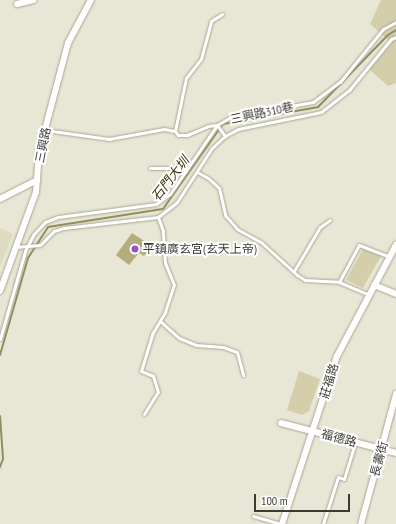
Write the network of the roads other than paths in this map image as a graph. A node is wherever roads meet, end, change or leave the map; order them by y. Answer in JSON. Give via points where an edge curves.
{"nodes":[{"id":1,"x":34,"y":0,"type":"edge"},
{"id":2,"x":90,"y":0,"type":"edge"},
{"id":3,"x":18,"y":4,"type":"dead end"},
{"id":4,"x":222,"y":14,"type":"dead end"},
{"id":5,"x":396,"y":22,"type":"edge"},
{"id":6,"x":396,"y":37,"type":"edge"},
{"id":7,"x":218,"y":126,"type":"junction"},
{"id":8,"x":45,"y":130,"type":"junction"},
{"id":9,"x":175,"y":131,"type":"junction"},
{"id":10,"x":224,"y":135,"type":"junction"},
{"id":11,"x":150,"y":168,"type":"dead end"},
{"id":12,"x":186,"y":171,"type":"junction"},
{"id":13,"x":197,"y":172,"type":"junction"},
{"id":14,"x":37,"y":180,"type":"junction"},
{"id":15,"x":0,"y":199,"type":"edge"},
{"id":16,"x":158,"y":217,"type":"junction"},
{"id":17,"x":330,"y":220,"type":"dead end"},
{"id":18,"x":28,"y":244,"type":"junction"},
{"id":19,"x":396,"y":245,"type":"edge"},
{"id":20,"x":15,"y":247,"type":"junction"},
{"id":21,"x":390,"y":257,"type":"junction"},
{"id":22,"x":294,"y":271,"type":"junction"},
{"id":23,"x":339,"y":282,"type":"junction"},
{"id":24,"x":374,"y":285,"type":"junction"},
{"id":25,"x":0,"y":291,"type":"edge"},
{"id":26,"x":396,"y":294,"type":"edge"},
{"id":27,"x":369,"y":295,"type":"junction"},
{"id":28,"x":160,"y":321,"type":"junction"},
{"id":29,"x":0,"y":339,"type":"edge"},
{"id":30,"x":243,"y":375,"type":"dead end"},
{"id":31,"x":396,"y":394,"type":"edge"},
{"id":32,"x":144,"y":414,"type":"dead end"},
{"id":33,"x":281,"y":423,"type":"dead end"},
{"id":34,"x":313,"y":431,"type":"junction"},
{"id":35,"x":355,"y":442,"type":"junction"},
{"id":36,"x":382,"y":449,"type":"junction"},
{"id":37,"x":396,"y":453,"type":"edge"},
{"id":38,"x":253,"y":516,"type":"dead end"},
{"id":39,"x":282,"y":524,"type":"edge"},
{"id":40,"x":323,"y":524,"type":"edge"},
{"id":41,"x":361,"y":524,"type":"edge"}],
"edges":[{"from":1,"to":3,"type":"street"},
{"from":2,"to":8,"type":"street","name":"三興路","via":[[68,43]]},
{"from":4,"to":9,"type":"lane","via":[[211,20],[201,59],[186,78]]},
{"from":5,"to":7,"type":"lane","name":"三興路310巷","via":[[383,29],[340,82],[313,102],[231,118]]},
{"from":6,"to":10,"type":"lane","name":"三興路310巷","via":[[391,39],[350,89],[321,112],[238,129]]},
{"from":7,"to":9,"type":"lane","via":[[208,126],[187,135],[178,135]]},
{"from":7,"to":10,"type":"lane"},
{"from":7,"to":12,"type":"lane","name":"三興路310巷"},
{"from":8,"to":9,"type":"lane","via":[[109,139],[164,129]]},
{"from":8,"to":14,"type":"street","name":"三興路","via":[[39,152]]},
{"from":10,"to":13,"type":"lane","name":"三興路310巷","via":[[212,148]]},
{"from":11,"to":12,"type":"lane","via":[[182,168]]},
{"from":12,"to":18,"type":"lane","name":"三興路310巷","via":[[170,194],[156,204],[58,217],[45,222]]},
{"from":13,"to":16,"type":"lane","name":"三興路310巷","via":[[177,202]]},
{"from":13,"to":22,"type":"lane","via":[[219,188],[225,215],[237,229],[262,243]]},
{"from":14,"to":15,"type":"street"},
{"from":14,"to":20,"type":"street","name":"三興路","via":[[33,199]]},
{"from":16,"to":18,"type":"lane","via":[[64,228],[54,231],[39,245]]},
{"from":16,"to":28,"type":"lane","via":[[164,231],[165,263],[174,285]]},
{"from":17,"to":22,"type":"lane","via":[[320,227]]},
{"from":18,"to":20,"type":"lane"},
{"from":18,"to":29,"type":"lane"},
{"from":19,"to":21,"type":"street","name":"莊福路"},
{"from":20,"to":25,"type":"street","name":"三興路"},
{"from":21,"to":23,"type":"lane","via":[[359,245]]},
{"from":21,"to":24,"type":"street","name":"莊福路"},
{"from":22,"to":23,"type":"lane","via":[[305,280]]},
{"from":23,"to":27,"type":"lane"},
{"from":24,"to":26,"type":"street"},
{"from":24,"to":27,"type":"street","name":"莊福路"},
{"from":27,"to":34,"type":"street","name":"莊福路","via":[[337,356]]},
{"from":28,"to":30,"type":"lane","via":[[179,338],[196,345],[222,347],[237,352]]},
{"from":28,"to":32,"type":"lane","via":[[152,334],[141,371],[153,376],[158,392]]},
{"from":31,"to":36,"type":"street","name":"長壽街"},
{"from":33,"to":34,"type":"street","name":"福德路"},
{"from":34,"to":35,"type":"street","name":"福德路"},
{"from":34,"to":39,"type":"street","name":"莊福路"},
{"from":35,"to":36,"type":"street","name":"福德路"},
{"from":35,"to":40,"type":"lane","via":[[344,479],[338,477]]},
{"from":36,"to":37,"type":"street","name":"福德路"},
{"from":36,"to":41,"type":"street","name":"長壽街"},
{"from":38,"to":39,"type":"lane"}]}
